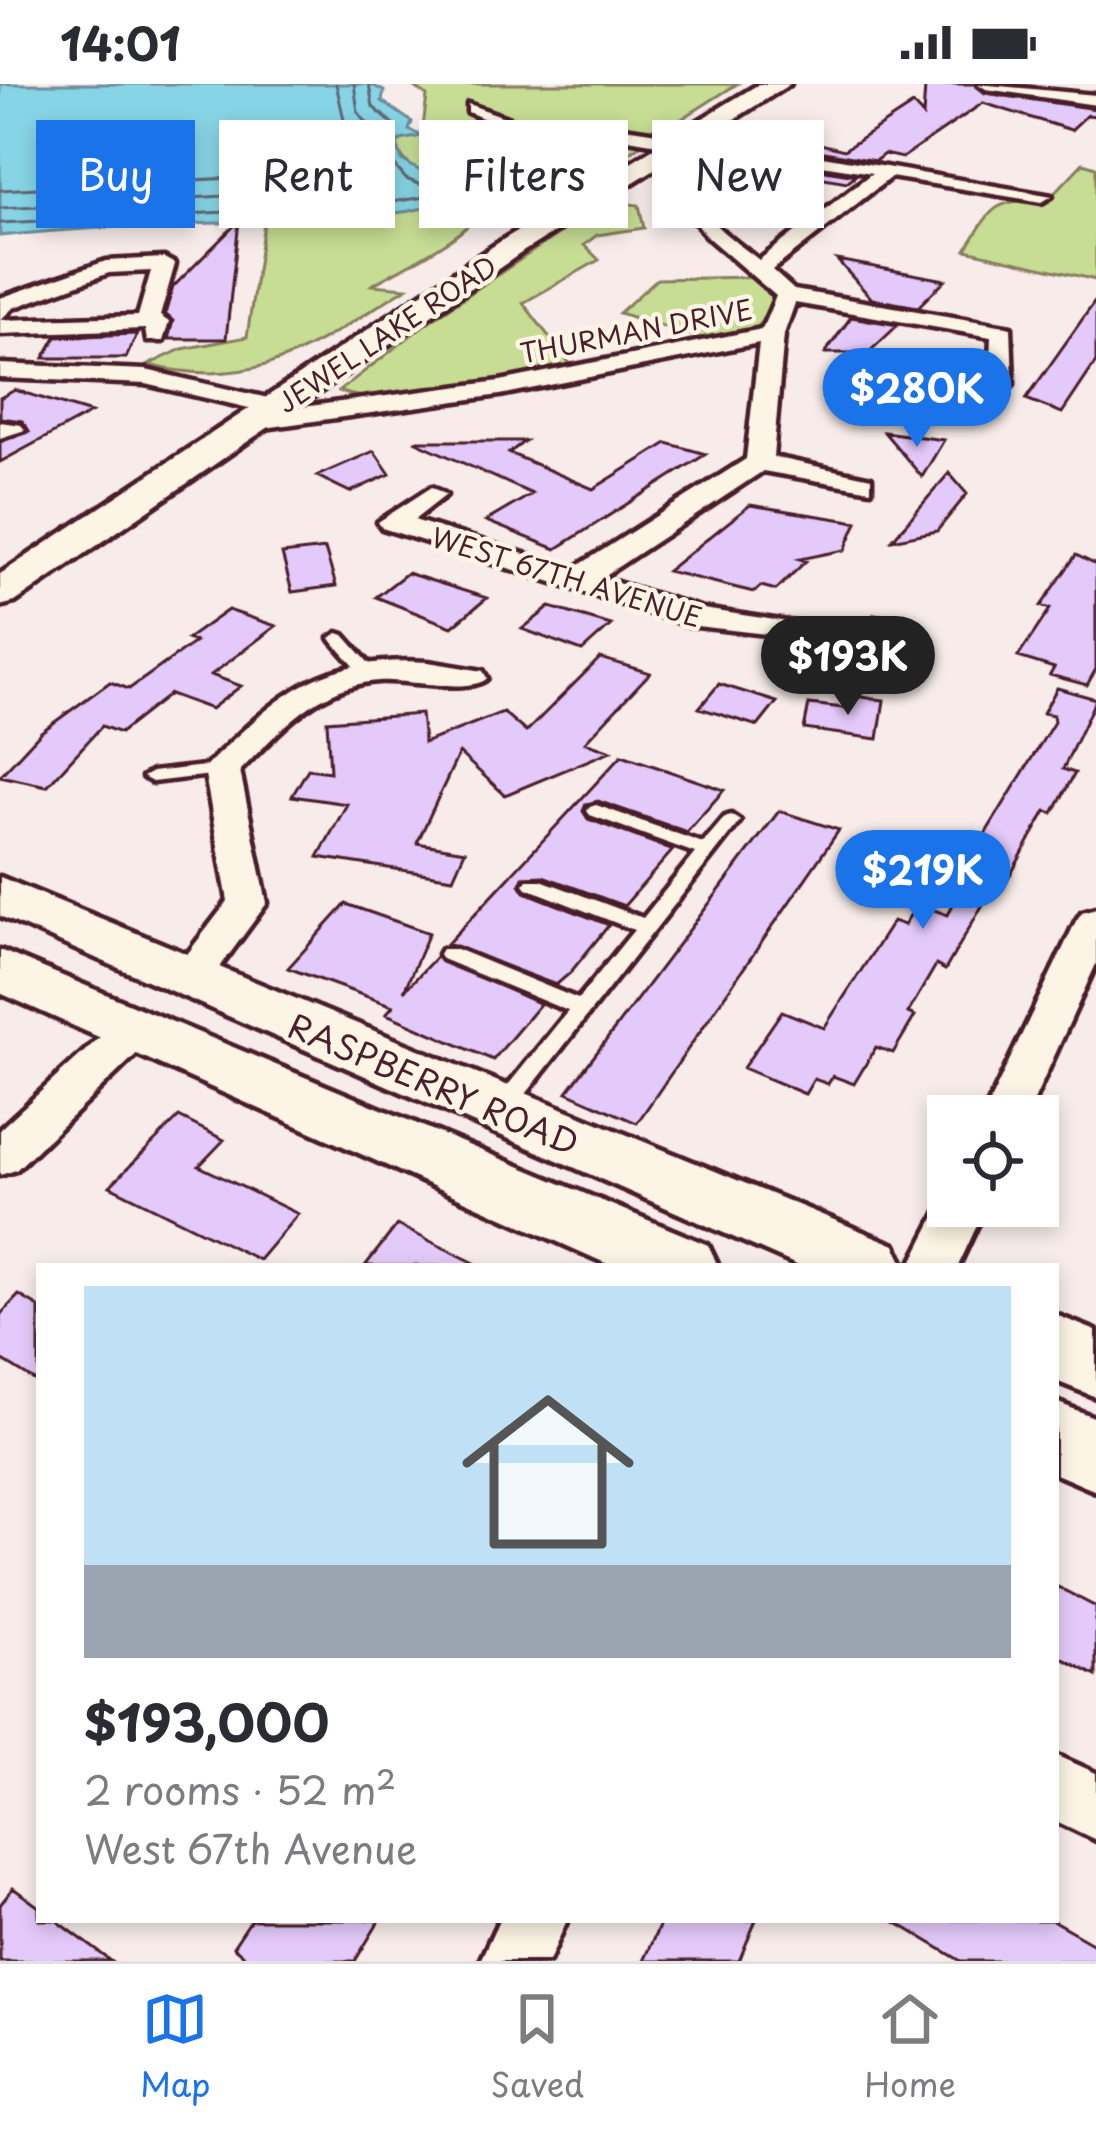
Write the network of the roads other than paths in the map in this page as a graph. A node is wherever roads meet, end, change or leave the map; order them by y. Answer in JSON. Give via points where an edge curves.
{"nodes":[{"id":1,"x":778,"y":84,"type":"edge"},
{"id":2,"x":986,"y":84,"type":"edge"},
{"id":3,"x":1096,"y":100,"type":"edge"},
{"id":4,"x":474,"y":108,"type":"dead end"},
{"id":5,"x":716,"y":120,"type":"edge"},
{"id":6,"x":652,"y":136,"type":"edge"},
{"id":7,"x":652,"y":159,"type":"edge"},
{"id":8,"x":824,"y":161,"type":"edge"},
{"id":9,"x":888,"y":170,"type":"junction"},
{"id":10,"x":1042,"y":196,"type":"dead end"},
{"id":11,"x":711,"y":228,"type":"edge"},
{"id":12,"x":760,"y":268,"type":"junction"},
{"id":13,"x":787,"y":295,"type":"junction"},
{"id":14,"x":0,"y":314,"type":"edge"},
{"id":15,"x":0,"y":327,"type":"edge"},
{"id":16,"x":772,"y":334,"type":"junction"},
{"id":17,"x":0,"y":371,"type":"edge"},
{"id":18,"x":1001,"y":384,"type":"dead end"},
{"id":19,"x":266,"y":414,"type":"junction"},
{"id":20,"x":759,"y":462,"type":"junction"},
{"id":21,"x":861,"y":484,"type":"dead end"},
{"id":22,"x":432,"y":495,"type":"dead end"},
{"id":23,"x":580,"y":578,"type":"junction"},
{"id":24,"x":0,"y":593,"type":"edge"},
{"id":25,"x":790,"y":631,"type":"dead end"},
{"id":26,"x":338,"y":638,"type":"dead end"},
{"id":27,"x":369,"y":673,"type":"junction"},
{"id":28,"x":471,"y":678,"type":"dead end"},
{"id":29,"x":222,"y":769,"type":"junction"},
{"id":30,"x":152,"y":777,"type":"dead end"},
{"id":31,"x":596,"y":811,"type":"dead end"},
{"id":32,"x":731,"y":821,"type":"dead end"},
{"id":33,"x":707,"y":851,"type":"junction"},
{"id":34,"x":534,"y":884,"type":"dead end"},
{"id":35,"x":0,"y":896,"type":"edge"},
{"id":36,"x":1096,"y":921,"type":"edge"},
{"id":37,"x":646,"y":927,"type":"junction"},
{"id":38,"x":449,"y":954,"type":"dead end"},
{"id":39,"x":0,"y":970,"type":"edge"},
{"id":40,"x":189,"y":980,"type":"junction"},
{"id":41,"x":581,"y":1009,"type":"junction"},
{"id":42,"x":138,"y":1027,"type":"junction"},
{"id":43,"x":1015,"y":1095,"type":"edge"},
{"id":44,"x":500,"y":1111,"type":"junction"},
{"id":45,"x":0,"y":1156,"type":"edge"},
{"id":46,"x":952,"y":1227,"type":"edge"},
{"id":47,"x":676,"y":1263,"type":"edge"},
{"id":48,"x":863,"y":1263,"type":"edge"},
{"id":49,"x":935,"y":1263,"type":"edge"},
{"id":50,"x":1059,"y":1348,"type":"edge"},
{"id":51,"x":1096,"y":1365,"type":"edge"},
{"id":52,"x":1059,"y":1438,"type":"edge"},
{"id":53,"x":1096,"y":1455,"type":"edge"},
{"id":54,"x":1059,"y":1788,"type":"edge"},
{"id":55,"x":1096,"y":1808,"type":"edge"},
{"id":56,"x":533,"y":1923,"type":"edge"},
{"id":57,"x":514,"y":1961,"type":"edge"}],
"edges":[{"from":1,"to":5,"type":"main road","name":"JEWEL LAKE ROAD"},
{"from":2,"to":3,"type":"street"},
{"from":4,"to":6,"type":"street","via":[[518,128]]},
{"from":7,"to":19,"type":"main road","name":"JEWEL LAKE ROAD"},
{"from":8,"to":9,"type":"street"},
{"from":9,"to":10,"type":"street"},
{"from":9,"to":12,"type":"street"},
{"from":11,"to":12,"type":"street","name":"THURMAN DRIVE"},
{"from":12,"to":13,"type":"street","name":"THURMAN DRIVE"},
{"from":13,"to":16,"type":"street","name":"THURMAN DRIVE"},
{"from":13,"to":18,"type":"street","via":[[1003,332]]},
{"from":14,"to":15,"type":"street","via":[[4,304],[85,272],[164,264],[150,331]]},
{"from":16,"to":19,"type":"street","name":"THURMAN DRIVE","via":[[500,388]]},
{"from":16,"to":20,"type":"street"},
{"from":17,"to":19,"type":"street","via":[[146,377]]},
{"from":19,"to":24,"type":"main road","name":"JEWEL LAKE ROAD"},
{"from":20,"to":21,"type":"street"},
{"from":20,"to":23,"type":"street"},
{"from":22,"to":23,"type":"street","name":"WEST 67TH AVENUE","via":[[392,522]]},
{"from":23,"to":25,"type":"street","name":"WEST 67TH AVENUE","via":[[698,618]]},
{"from":26,"to":27,"type":"lane"},
{"from":27,"to":28,"type":"street","via":[[414,667]]},
{"from":27,"to":29,"type":"street","via":[[301,695]]},
{"from":29,"to":30,"type":"lane"},
{"from":29,"to":40,"type":"street","via":[[248,903]]},
{"from":31,"to":33,"type":"lane"},
{"from":32,"to":33,"type":"lane"},
{"from":33,"to":37,"type":"lane"},
{"from":34,"to":37,"type":"lane"},
{"from":35,"to":40,"type":"main road","name":"RASPBERRY ROAD"},
{"from":36,"to":43,"type":"street"},
{"from":37,"to":41,"type":"lane"},
{"from":38,"to":41,"type":"lane"},
{"from":39,"to":42,"type":"main road","name":"RASPBERRY ROAD"},
{"from":40,"to":44,"type":"main road","name":"RASPBERRY ROAD"},
{"from":41,"to":44,"type":"lane"},
{"from":42,"to":45,"type":"street"},
{"from":42,"to":47,"type":"main road","name":"RASPBERRY ROAD"},
{"from":44,"to":48,"type":"main road","name":"RASPBERRY ROAD"},
{"from":46,"to":49,"type":"street"},
{"from":50,"to":51,"type":"main road"},
{"from":52,"to":53,"type":"main road"},
{"from":54,"to":55,"type":"street"},
{"from":56,"to":57,"type":"street"}]}
